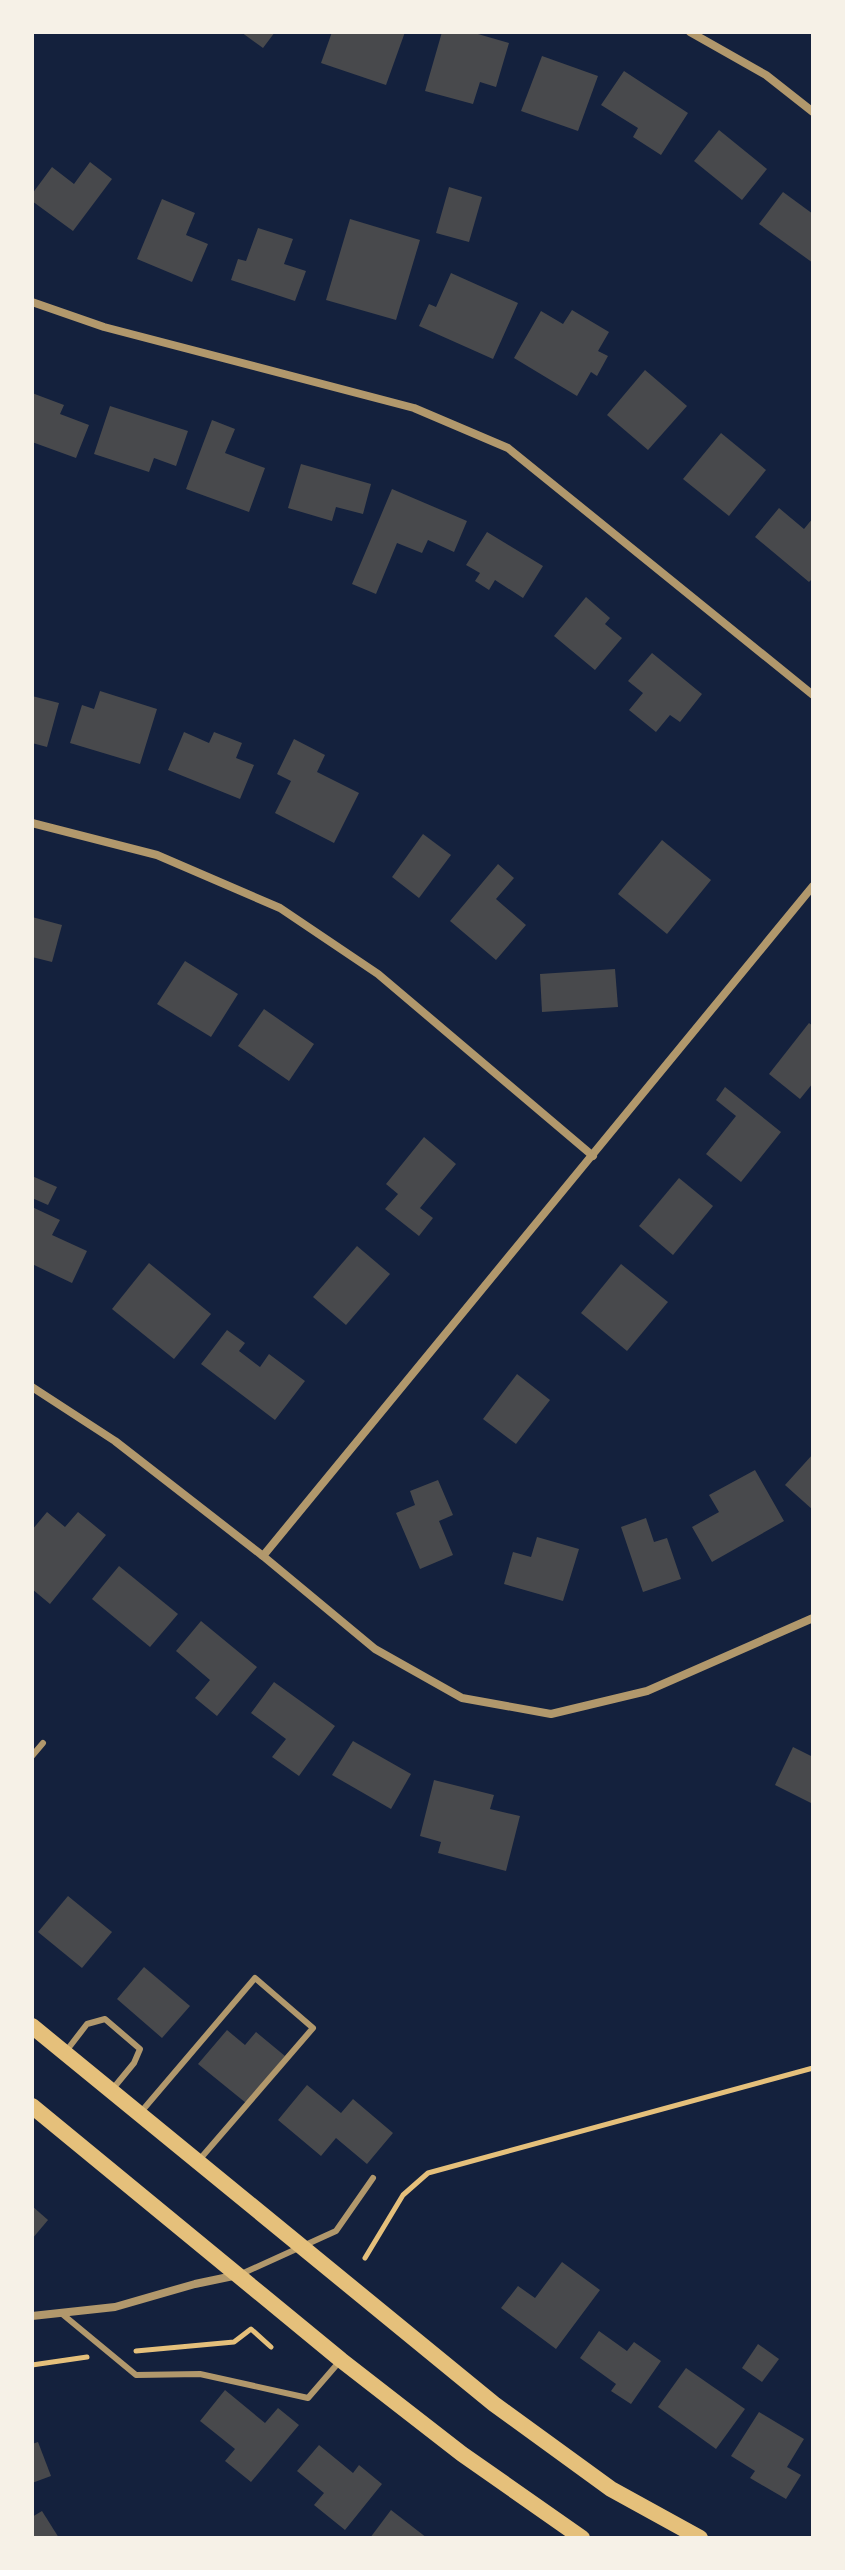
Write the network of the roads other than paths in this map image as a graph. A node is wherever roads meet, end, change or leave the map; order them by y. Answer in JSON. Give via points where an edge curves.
{"nodes":[{"id":1,"x":690,"y":32,"type":"edge"},
{"id":2,"x":813,"y":112,"type":"edge"},
{"id":3,"x":32,"y":302,"type":"edge"},
{"id":4,"x":813,"y":695,"type":"edge"},
{"id":5,"x":32,"y":823,"type":"edge"},
{"id":6,"x":813,"y":886,"type":"edge"},
{"id":7,"x":593,"y":1156,"type":"junction"},
{"id":8,"x":32,"y":1387,"type":"edge"},
{"id":9,"x":263,"y":1556,"type":"junction"},
{"id":10,"x":813,"y":1618,"type":"edge"},
{"id":11,"x":43,"y":1743,"type":"dead end"},
{"id":12,"x":32,"y":1756,"type":"edge"},
{"id":13,"x":32,"y":2026,"type":"edge"},
{"id":14,"x":65,"y":2053,"type":"junction"},
{"id":15,"x":111,"y":2091,"type":"junction"},
{"id":16,"x":32,"y":2106,"type":"edge"},
{"id":17,"x":140,"y":2114,"type":"junction"},
{"id":18,"x":198,"y":2162,"type":"junction"},
{"id":19,"x":373,"y":2178,"type":"dead end"},
{"id":20,"x":302,"y":2247,"type":"junction"},
{"id":21,"x":239,"y":2275,"type":"junction"},
{"id":22,"x":61,"y":2313,"type":"junction"},
{"id":23,"x":32,"y":2316,"type":"edge"},
{"id":24,"x":341,"y":2360,"type":"junction"},
{"id":25,"x":582,"y":2538,"type":"edge"},
{"id":26,"x":700,"y":2538,"type":"edge"}],
"edges":[{"from":1,"to":2,"type":"street","via":[[766,75]]},
{"from":3,"to":4,"type":"street","via":[[104,327],[414,408],[508,448]]},
{"from":5,"to":7,"type":"street","via":[[157,855],[280,908],[378,974]]},
{"from":6,"to":7,"type":"street"},
{"from":7,"to":9,"type":"street"},
{"from":8,"to":9,"type":"street","via":[[115,1441]]},
{"from":9,"to":10,"type":"street","via":[[375,1649],[462,1698],[551,1714],[647,1691]]},
{"from":11,"to":12,"type":"lane"},
{"from":13,"to":14,"type":"main road"},
{"from":14,"to":15,"type":"main road"},
{"from":14,"to":15,"type":"lane","via":[[87,2024],[105,2019],[140,2049]]},
{"from":15,"to":17,"type":"main road"},
{"from":16,"to":21,"type":"main road"},
{"from":17,"to":18,"type":"main road"},
{"from":17,"to":18,"type":"lane","via":[[255,1978],[313,2028]]},
{"from":18,"to":20,"type":"main road"},
{"from":19,"to":20,"type":"lane","via":[[336,2231]]},
{"from":20,"to":21,"type":"lane"},
{"from":20,"to":26,"type":"main road","via":[[494,2404],[611,2489]]},
{"from":21,"to":22,"type":"street","via":[[115,2307]]},
{"from":21,"to":24,"type":"main road"},
{"from":22,"to":23,"type":"street"},
{"from":22,"to":24,"type":"lane","via":[[136,2375],[200,2374],[308,2398]]},
{"from":24,"to":25,"type":"main road"}]}
